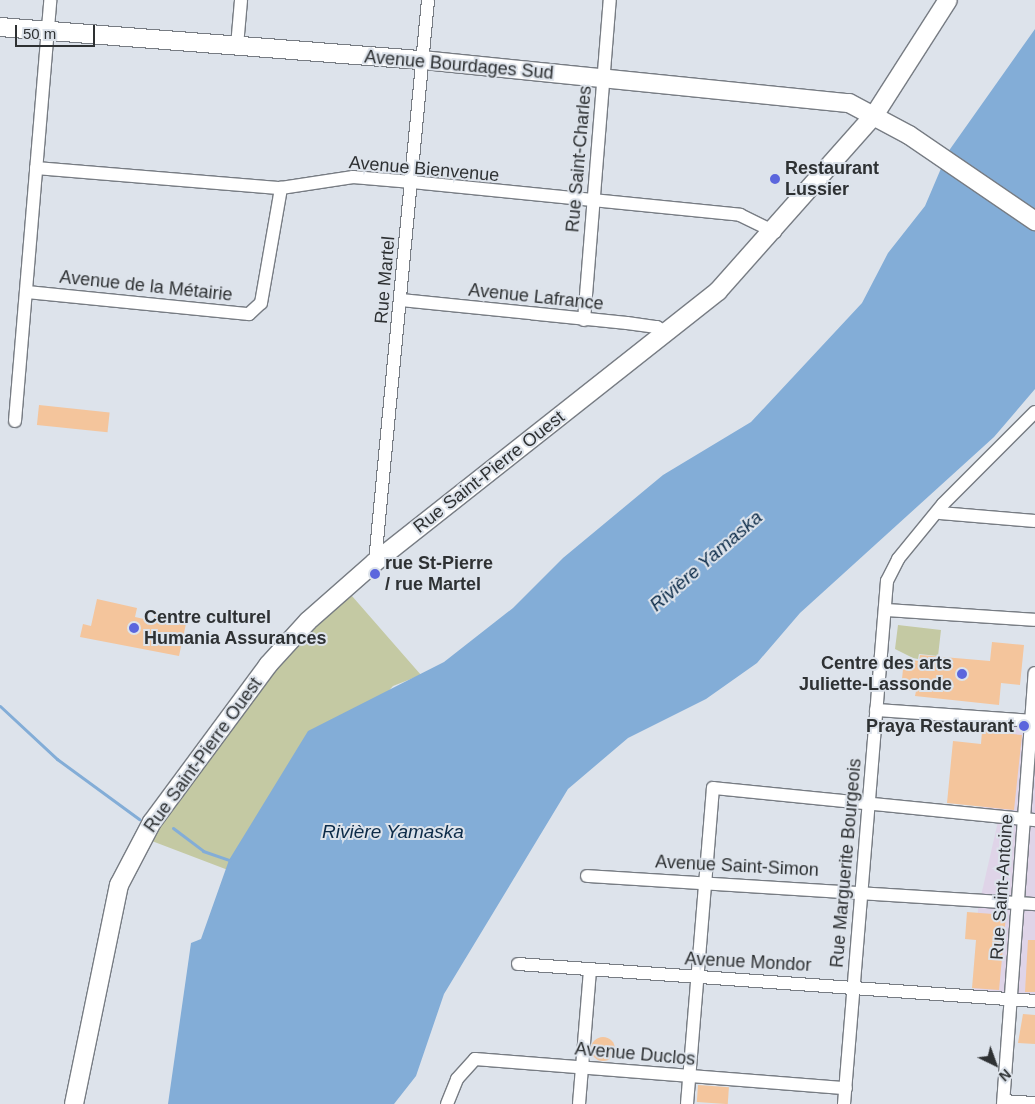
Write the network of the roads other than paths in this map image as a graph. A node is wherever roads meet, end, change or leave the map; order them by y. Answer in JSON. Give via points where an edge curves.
{"nodes":[{"id":1,"x":50,"y":0,"type":"edge"},
{"id":2,"x":241,"y":0,"type":"edge"},
{"id":3,"x":428,"y":0,"type":"edge"},
{"id":4,"x":610,"y":0,"type":"edge"},
{"id":5,"x":948,"y":0,"type":"edge"},
{"id":6,"x":0,"y":27,"type":"edge"},
{"id":7,"x":47,"y":32,"type":"junction"},
{"id":8,"x":237,"y":46,"type":"junction"},
{"id":9,"x":423,"y":60,"type":"junction"},
{"id":10,"x":603,"y":78,"type":"junction"},
{"id":11,"x":875,"y":114,"type":"junction"},
{"id":12,"x":36,"y":168,"type":"junction"},
{"id":13,"x":412,"y":182,"type":"junction"},
{"id":14,"x":281,"y":188,"type":"junction"},
{"id":15,"x":592,"y":203,"type":"junction"},
{"id":16,"x":1035,"y":221,"type":"edge"},
{"id":17,"x":775,"y":232,"type":"junction"},
{"id":18,"x":26,"y":292,"type":"junction"},
{"id":19,"x":401,"y":300,"type":"junction"},
{"id":20,"x":584,"y":320,"type":"junction"},
{"id":21,"x":666,"y":333,"type":"junction"},
{"id":22,"x":1035,"y":412,"type":"edge"},
{"id":23,"x":15,"y":421,"type":"dead end"},
{"id":24,"x":940,"y":512,"type":"junction"},
{"id":25,"x":1035,"y":521,"type":"edge"},
{"id":26,"x":375,"y":562,"type":"junction"},
{"id":27,"x":885,"y":610,"type":"junction"},
{"id":28,"x":1035,"y":620,"type":"edge"},
{"id":29,"x":1035,"y":673,"type":"edge"},
{"id":30,"x":876,"y":710,"type":"junction"},
{"id":31,"x":1033,"y":721,"type":"edge"},
{"id":32,"x":868,"y":803,"type":"junction"},
{"id":33,"x":1030,"y":819,"type":"edge"},
{"id":34,"x":587,"y":876,"type":"dead end"},
{"id":35,"x":704,"y":883,"type":"junction"},
{"id":36,"x":863,"y":890,"type":"junction"},
{"id":37,"x":1018,"y":904,"type":"junction"},
{"id":38,"x":1035,"y":904,"type":"edge"},
{"id":39,"x":518,"y":964,"type":"dead end"},
{"id":40,"x":590,"y":972,"type":"junction"},
{"id":41,"x":701,"y":976,"type":"junction"},
{"id":42,"x":854,"y":986,"type":"junction"},
{"id":43,"x":1011,"y":999,"type":"junction"},
{"id":44,"x":1035,"y":1001,"type":"edge"},
{"id":45,"x":582,"y":1067,"type":"junction"},
{"id":46,"x":690,"y":1076,"type":"junction"},
{"id":47,"x":846,"y":1088,"type":"junction"},
{"id":48,"x":1004,"y":1102,"type":"edge"},
{"id":49,"x":1035,"y":1103,"type":"edge"},
{"id":50,"x":74,"y":1104,"type":"edge"},
{"id":51,"x":447,"y":1104,"type":"edge"},
{"id":52,"x":579,"y":1104,"type":"edge"},
{"id":53,"x":687,"y":1104,"type":"edge"},
{"id":54,"x":844,"y":1104,"type":"edge"}],
"edges":[{"from":1,"to":7,"type":"street"},
{"from":2,"to":8,"type":"street"},
{"from":3,"to":9,"type":"street","name":"Rue Martel"},
{"from":4,"to":10,"type":"street","name":"Rue Saint-Charles"},
{"from":5,"to":11,"type":"street","name":"Rue Saint-Pierre Ouest"},
{"from":6,"to":7,"type":"street","name":"Avenue Bourdages Sud"},
{"from":7,"to":8,"type":"street","name":"Avenue Bourdages Sud"},
{"from":7,"to":12,"type":"street"},
{"from":8,"to":9,"type":"street","name":"Avenue Bourdages Sud"},
{"from":9,"to":10,"type":"street","name":"Avenue Bourdages Sud"},
{"from":9,"to":13,"type":"street","name":"Rue Martel"},
{"from":10,"to":11,"type":"street","name":"Avenue Bourdages Sud","via":[[849,103]]},
{"from":10,"to":15,"type":"street","name":"Rue Saint-Charles"},
{"from":11,"to":16,"type":"street","name":"Avenue Bourdages Sud"},
{"from":11,"to":17,"type":"street","name":"Rue Saint-Pierre Ouest"},
{"from":12,"to":14,"type":"street","name":"Avenue Bienvenue"},
{"from":12,"to":18,"type":"street"},
{"from":13,"to":14,"type":"street","name":"Avenue Bienvenue","via":[[353,177]]},
{"from":13,"to":15,"type":"street","name":"Avenue Bienvenue"},
{"from":13,"to":19,"type":"street","name":"Rue Martel"},
{"from":14,"to":18,"type":"street","name":"Avenue de la Métairie","via":[[261,303],[249,314]]},
{"from":15,"to":17,"type":"street","name":"Avenue Bienvenue","via":[[740,214]]},
{"from":15,"to":20,"type":"street","name":"Rue Saint-Charles"},
{"from":17,"to":21,"type":"street","name":"Rue Saint-Pierre Ouest","via":[[718,291]]},
{"from":18,"to":23,"type":"street"},
{"from":19,"to":20,"type":"street","name":"Avenue Lafrance"},
{"from":19,"to":26,"type":"street","name":"Rue Martel"},
{"from":20,"to":21,"type":"street","name":"Avenue Lafrance","via":[[657,327]]},
{"from":21,"to":26,"type":"street","name":"Rue Saint-Pierre Ouest"},
{"from":22,"to":24,"type":"street","name":"Rue Marguerite Bourgeois","via":[[943,504]]},
{"from":24,"to":25,"type":"street"},
{"from":24,"to":27,"type":"street","name":"Rue Marguerite Bourgeois","via":[[898,559],[887,581]]},
{"from":26,"to":50,"type":"street","name":"Rue Saint-Pierre Ouest","via":[[308,621],[268,665],[152,822],[119,886]]},
{"from":27,"to":28,"type":"street"},
{"from":27,"to":30,"type":"street","name":"Rue Marguerite Bourgeois"},
{"from":29,"to":31,"type":"street","name":"Rue Saint-Antoine"},
{"from":30,"to":31,"type":"street"},
{"from":30,"to":32,"type":"street","name":"Rue Marguerite Bourgeois"},
{"from":31,"to":33,"type":"street","name":"Rue Saint-Antoine"},
{"from":32,"to":33,"type":"street"},
{"from":32,"to":35,"type":"street","via":[[713,788]]},
{"from":32,"to":36,"type":"street","name":"Rue Marguerite Bourgeois"},
{"from":33,"to":37,"type":"street","name":"Rue Saint-Antoine"},
{"from":34,"to":35,"type":"street","name":"Avenue Saint-Simon"},
{"from":35,"to":36,"type":"street","name":"Avenue Saint-Simon"},
{"from":35,"to":41,"type":"street"},
{"from":36,"to":37,"type":"street","name":"Avenue Saint-Simon"},
{"from":36,"to":42,"type":"street","name":"Rue Marguerite Bourgeois"},
{"from":37,"to":38,"type":"street","name":"Avenue Saint-Simon"},
{"from":37,"to":43,"type":"street","name":"Rue Saint-Antoine"},
{"from":39,"to":40,"type":"street","name":"Avenue Mondor"},
{"from":40,"to":41,"type":"street","name":"Avenue Mondor"},
{"from":40,"to":45,"type":"street"},
{"from":41,"to":42,"type":"street","name":"Avenue Mondor"},
{"from":41,"to":46,"type":"street"},
{"from":42,"to":43,"type":"street","name":"Avenue Mondor"},
{"from":42,"to":47,"type":"street","name":"Rue Marguerite Bourgeois"},
{"from":43,"to":44,"type":"street","name":"Avenue Mondor"},
{"from":43,"to":48,"type":"street","name":"Rue Saint-Antoine"},
{"from":45,"to":46,"type":"street","name":"Avenue Duclos"},
{"from":45,"to":51,"type":"street","name":"Avenue Duclos","via":[[475,1059],[458,1079]]},
{"from":45,"to":52,"type":"street"},
{"from":46,"to":47,"type":"street","name":"Avenue Duclos"},
{"from":46,"to":53,"type":"street"},
{"from":47,"to":54,"type":"street","name":"Rue Marguerite Bourgeois"},
{"from":48,"to":49,"type":"street"}]}
